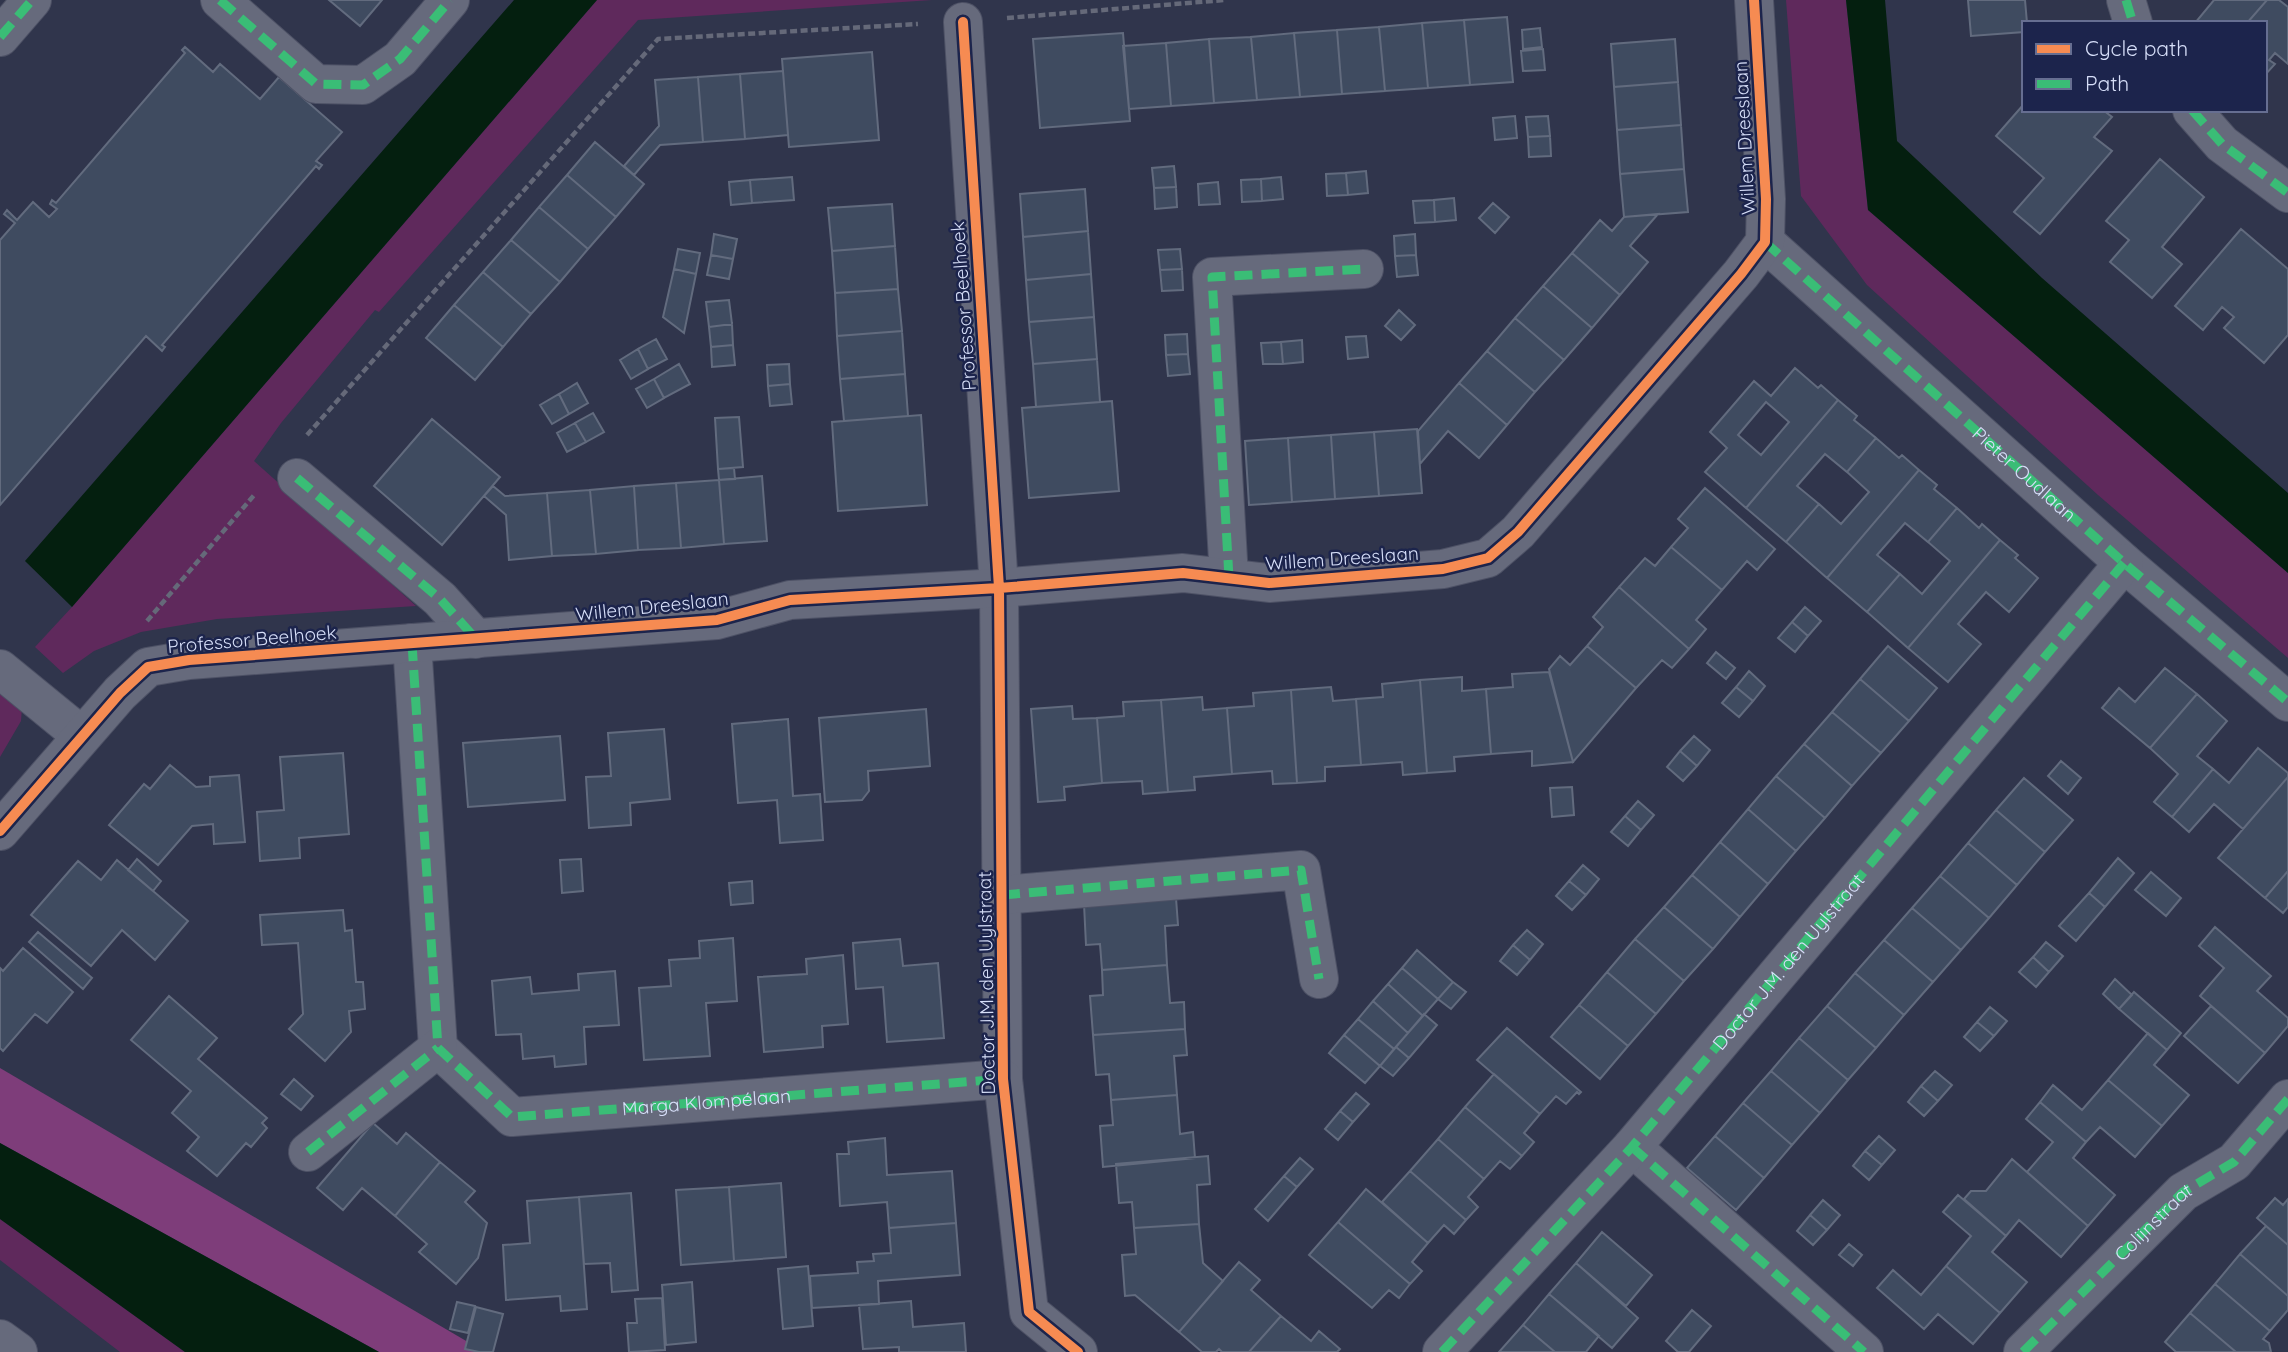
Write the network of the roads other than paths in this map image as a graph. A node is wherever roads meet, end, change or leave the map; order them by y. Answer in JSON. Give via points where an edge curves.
{"nodes":[{"id":1,"x":32,"y":0,"type":"edge"},
{"id":2,"x":220,"y":0,"type":"edge"},
{"id":3,"x":450,"y":0,"type":"edge"},
{"id":4,"x":1754,"y":0,"type":"edge"},
{"id":5,"x":2126,"y":0,"type":"edge"},
{"id":6,"x":2132,"y":21,"type":"edge"},
{"id":7,"x":963,"y":22,"type":"road end"},
{"id":8,"x":0,"y":37,"type":"edge"},
{"id":9,"x":2194,"y":112,"type":"edge"},
{"id":10,"x":2288,"y":194,"type":"edge"},
{"id":11,"x":1765,"y":242,"type":"junction"},
{"id":12,"x":1364,"y":269,"type":"dead end"},
{"id":13,"x":286,"y":469,"type":"road end"},
{"id":14,"x":2124,"y":563,"type":"junction"},
{"id":15,"x":1229,"y":578,"type":"junction"},
{"id":16,"x":999,"y":588,"type":"junction"},
{"id":17,"x":476,"y":639,"type":"junction"},
{"id":18,"x":412,"y":643,"type":"junction"},
{"id":19,"x":0,"y":669,"type":"edge"},
{"id":20,"x":2288,"y":702,"type":"edge"},
{"id":21,"x":82,"y":736,"type":"junction"},
{"id":22,"x":0,"y":831,"type":"edge"},
{"id":23,"x":1002,"y":895,"type":"junction"},
{"id":24,"x":1319,"y":979,"type":"dead end"},
{"id":25,"x":438,"y":1048,"type":"junction"},
{"id":26,"x":1003,"y":1079,"type":"junction"},
{"id":27,"x":2288,"y":1099,"type":"edge"},
{"id":28,"x":1632,"y":1147,"type":"junction"},
{"id":29,"x":308,"y":1152,"type":"dead end"},
{"id":30,"x":0,"y":1339,"type":"edge"},
{"id":31,"x":18,"y":1352,"type":"edge"},
{"id":32,"x":1078,"y":1352,"type":"edge"},
{"id":33,"x":1442,"y":1352,"type":"edge"},
{"id":34,"x":1864,"y":1352,"type":"edge"},
{"id":35,"x":2023,"y":1352,"type":"edge"}],
"edges":[{"from":1,"to":8,"type":"street"},
{"from":2,"to":3,"type":"street","via":[[316,84],[363,85],[400,59]]},
{"from":4,"to":11,"type":"street","name":"Willem Dreeslaan"},
{"from":5,"to":6,"type":"street"},
{"from":7,"to":16,"type":"street","name":"Professor Beelhoek"},
{"from":9,"to":10,"type":"street","via":[[2222,144]]},
{"from":11,"to":14,"type":"street","name":"Pieter Oudlaan"},
{"from":11,"to":15,"type":"street","name":"Willem Dreeslaan","via":[[1518,532],[1488,558],[1443,569],[1269,583]]},
{"from":12,"to":15,"type":"street","via":[[1212,277]]},
{"from":13,"to":17,"type":"street","via":[[440,599]]},
{"from":14,"to":20,"type":"street","name":"Pieter Oudlaan"},
{"from":14,"to":28,"type":"street","name":"Doctor J.M. den Uylstraat"},
{"from":15,"to":16,"type":"street","name":"Willem Dreeslaan","via":[[1183,573]]},
{"from":16,"to":17,"type":"street","name":"Willem Dreeslaan","via":[[790,600],[717,620]]},
{"from":16,"to":23,"type":"street","name":"Doctor J.M. den Uylstraat"},
{"from":17,"to":18,"type":"street","name":"Willem Dreeslaan"},
{"from":18,"to":21,"type":"street","name":"Professor Beelhoek","via":[[148,667]]},
{"from":18,"to":25,"type":"street"},
{"from":19,"to":21,"type":"street"},
{"from":21,"to":22,"type":"street"},
{"from":23,"to":24,"type":"street","name":"Doctor J.M. den Uylstraat","via":[[1301,870]]},
{"from":23,"to":26,"type":"street","name":"Doctor J.M. den Uylstraat"},
{"from":25,"to":26,"type":"street","name":"Marga Klompélaan","via":[[512,1117]]},
{"from":25,"to":29,"type":"street"},
{"from":26,"to":32,"type":"street","name":"Doctor J.M. den Uylstraat","via":[[1029,1312]]},
{"from":27,"to":35,"type":"street","name":"Colijnstraat","via":[[2234,1162],[2183,1192]]},
{"from":28,"to":33,"type":"street","name":"Doctor J.M. den Uylstraat"},
{"from":28,"to":34,"type":"street"},
{"from":30,"to":31,"type":"street"}]}
